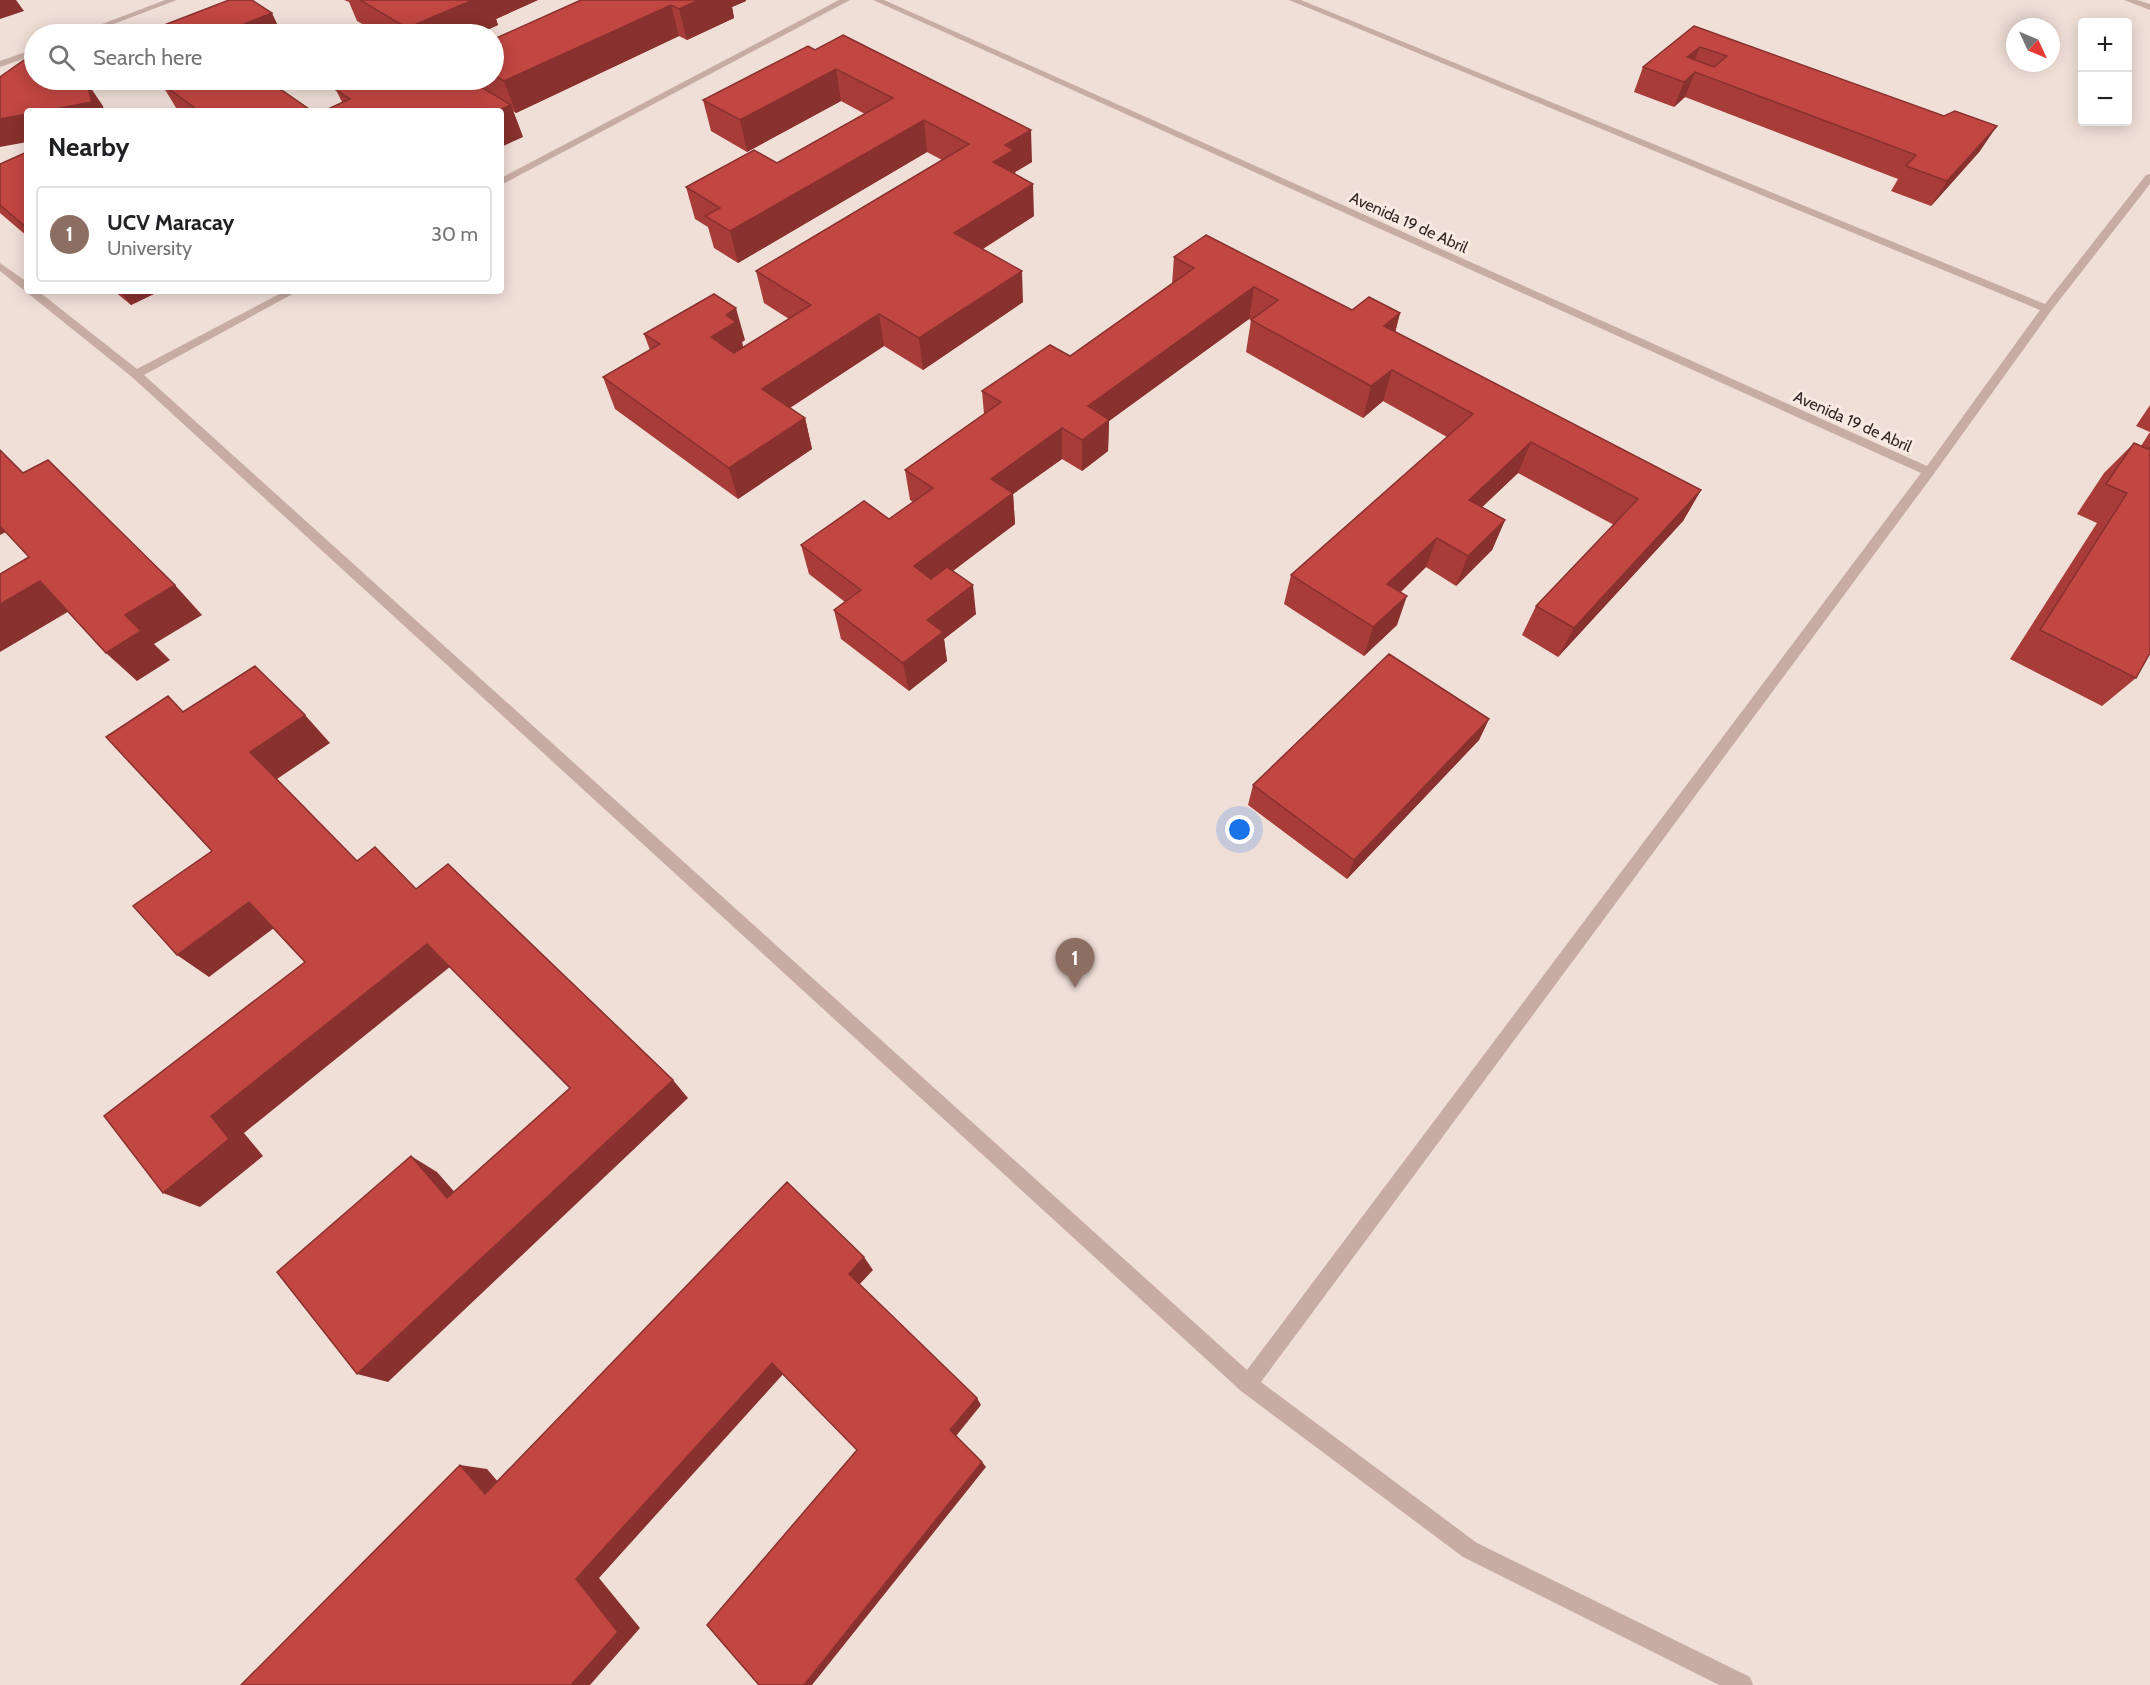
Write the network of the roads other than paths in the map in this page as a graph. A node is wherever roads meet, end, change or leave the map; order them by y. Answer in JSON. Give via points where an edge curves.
{"nodes":[{"id":1,"x":173,"y":0,"type":"edge"},
{"id":2,"x":846,"y":0,"type":"edge"},
{"id":3,"x":877,"y":0,"type":"edge"},
{"id":4,"x":1293,"y":0,"type":"edge"},
{"id":5,"x":2128,"y":0,"type":"edge"},
{"id":6,"x":2150,"y":7,"type":"edge"},
{"id":7,"x":107,"y":24,"type":"edge"},
{"id":8,"x":24,"y":56,"type":"edge"},
{"id":9,"x":0,"y":64,"type":"edge"},
{"id":10,"x":2150,"y":177,"type":"edge"},
{"id":11,"x":504,"y":180,"type":"edge"},
{"id":12,"x":0,"y":266,"type":"edge"},
{"id":13,"x":24,"y":285,"type":"edge"},
{"id":14,"x":36,"y":294,"type":"edge"},
{"id":15,"x":287,"y":294,"type":"edge"},
{"id":16,"x":2047,"y":309,"type":"junction"},
{"id":17,"x":136,"y":374,"type":"junction"},
{"id":18,"x":1929,"y":472,"type":"junction"},
{"id":19,"x":1248,"y":1384,"type":"junction"},
{"id":20,"x":1742,"y":1685,"type":"edge"}],
"edges":[{"from":1,"to":7,"type":"lane"},
{"from":2,"to":11,"type":"lane"},
{"from":3,"to":18,"type":"lane","name":"Avenida 19 de Abril"},
{"from":4,"to":16,"type":"lane"},
{"from":5,"to":6,"type":"lane"},
{"from":8,"to":9,"type":"lane"},
{"from":10,"to":16,"type":"lane"},
{"from":12,"to":13,"type":"lane"},
{"from":14,"to":17,"type":"lane"},
{"from":15,"to":17,"type":"lane"},
{"from":16,"to":18,"type":"lane"},
{"from":17,"to":19,"type":"lane"},
{"from":18,"to":19,"type":"lane"},
{"from":19,"to":20,"type":"lane","via":[[1470,1550]]}]}
